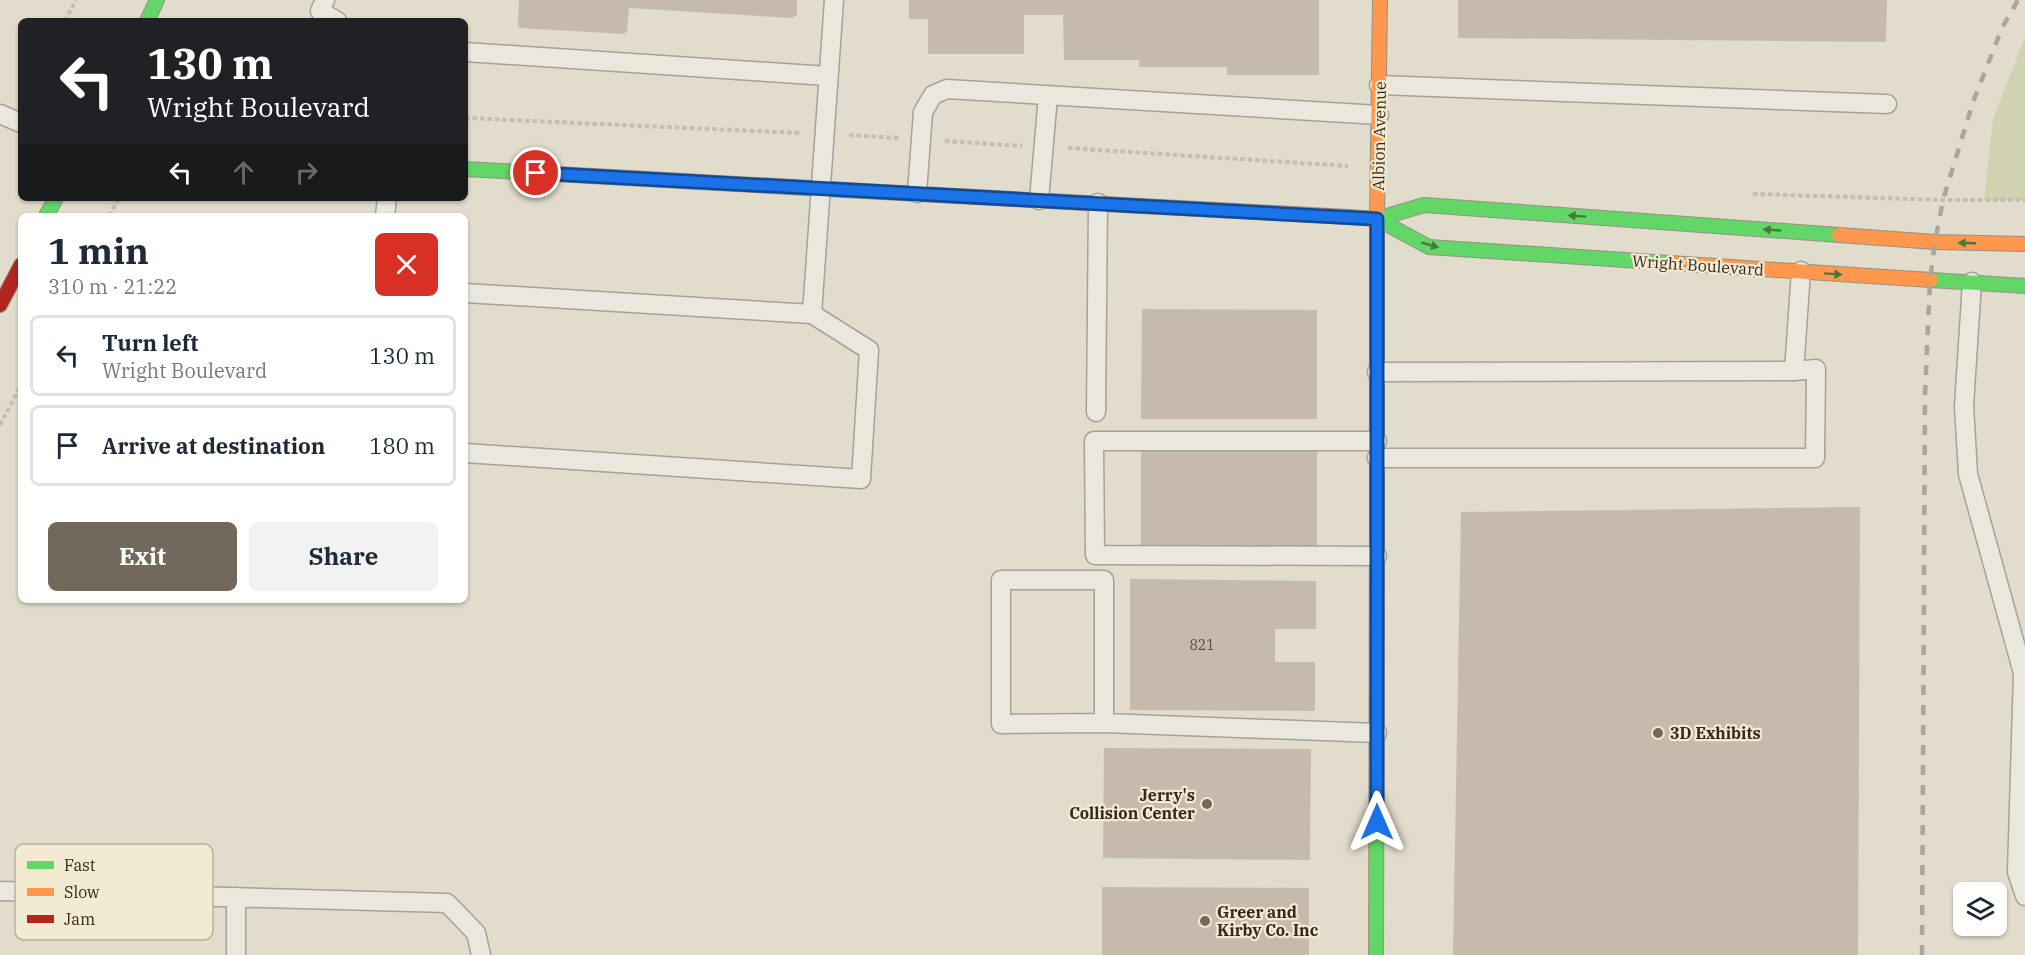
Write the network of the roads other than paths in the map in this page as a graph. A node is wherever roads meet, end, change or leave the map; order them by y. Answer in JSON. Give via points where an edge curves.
{"nodes":[{"id":1,"x":157,"y":0,"type":"edge"},
{"id":2,"x":325,"y":0,"type":"edge"},
{"id":3,"x":834,"y":0,"type":"edge"},
{"id":4,"x":1380,"y":0,"type":"edge"},
{"id":5,"x":148,"y":18,"type":"edge"},
{"id":6,"x":332,"y":18,"type":"edge"},
{"id":7,"x":468,"y":51,"type":"edge"},
{"id":8,"x":828,"y":76,"type":"junction"},
{"id":9,"x":1379,"y":85,"type":"junction"},
{"id":10,"x":1048,"y":96,"type":"junction"},
{"id":11,"x":1887,"y":104,"type":"dead end"},
{"id":12,"x":0,"y":114,"type":"edge"},
{"id":13,"x":1379,"y":115,"type":"junction"},
{"id":14,"x":18,"y":122,"type":"edge"},
{"id":15,"x":468,"y":169,"type":"edge"},
{"id":16,"x":821,"y":188,"type":"junction"},
{"id":17,"x":917,"y":193,"type":"junction"},
{"id":18,"x":1039,"y":200,"type":"junction"},
{"id":19,"x":1098,"y":203,"type":"junction"},
{"id":20,"x":1377,"y":219,"type":"junction"},
{"id":21,"x":2025,"y":244,"type":"edge"},
{"id":22,"x":18,"y":271,"type":"edge"},
{"id":23,"x":1801,"y":272,"type":"junction"},
{"id":24,"x":1972,"y":282,"type":"junction"},
{"id":25,"x":2025,"y":286,"type":"edge"},
{"id":26,"x":468,"y":293,"type":"edge"},
{"id":27,"x":0,"y":305,"type":"edge"},
{"id":28,"x":812,"y":314,"type":"junction"},
{"id":29,"x":1794,"y":371,"type":"junction"},
{"id":30,"x":1377,"y":372,"type":"junction"},
{"id":31,"x":1096,"y":412,"type":"dead end"},
{"id":32,"x":1377,"y":450,"type":"junction"},
{"id":33,"x":468,"y":453,"type":"edge"},
{"id":34,"x":1377,"y":556,"type":"junction"},
{"id":35,"x":1104,"y":723,"type":"junction"},
{"id":36,"x":1377,"y":733,"type":"junction"},
{"id":37,"x":2021,"y":872,"type":"edge"},
{"id":38,"x":0,"y":891,"type":"edge"},
{"id":39,"x":15,"y":891,"type":"edge"},
{"id":40,"x":213,"y":896,"type":"edge"},
{"id":41,"x":2025,"y":896,"type":"edge"},
{"id":42,"x":237,"y":897,"type":"junction"},
{"id":43,"x":236,"y":955,"type":"edge"},
{"id":44,"x":481,"y":955,"type":"edge"},
{"id":45,"x":1377,"y":955,"type":"edge"}],
"edges":[{"from":1,"to":5,"type":"street"},
{"from":2,"to":6,"type":"lane","via":[[320,11]]},
{"from":3,"to":8,"type":"lane"},
{"from":4,"to":9,"type":"street","name":"Albion Avenue"},
{"from":7,"to":8,"type":"lane"},
{"from":8,"to":16,"type":"lane"},
{"from":9,"to":11,"type":"lane"},
{"from":9,"to":13,"type":"street","name":"Albion Avenue"},
{"from":10,"to":13,"type":"lane"},
{"from":10,"to":17,"type":"lane","via":[[947,90],[933,95],[923,112]]},
{"from":10,"to":18,"type":"lane"},
{"from":12,"to":14,"type":"lane"},
{"from":13,"to":20,"type":"street","name":"Albion Avenue"},
{"from":15,"to":16,"type":"street","name":"Wright Boulevard"},
{"from":16,"to":17,"type":"street","name":"Wright Boulevard"},
{"from":16,"to":28,"type":"lane"},
{"from":17,"to":18,"type":"street","name":"Wright Boulevard"},
{"from":18,"to":19,"type":"street","name":"Wright Boulevard"},
{"from":19,"to":20,"type":"street","name":"Wright Boulevard"},
{"from":19,"to":31,"type":"lane"},
{"from":21,"to":20,"type":"street","name":"Wright Boulevard","one_way":true,"via":[[1923,241],[1424,206]]},
{"from":20,"to":23,"type":"street","name":"Wright Boulevard","one_way":true,"via":[[1429,247]]},
{"from":20,"to":30,"type":"street","name":"Albion Avenue"},
{"from":22,"to":27,"type":"street"},
{"from":23,"to":24,"type":"street","name":"Wright Boulevard","one_way":true},
{"from":23,"to":29,"type":"lane"},
{"from":24,"to":25,"type":"street","name":"Wright Boulevard"},
{"from":24,"to":37,"type":"lane","via":[[1964,405],[1968,474],[2023,673]]},
{"from":26,"to":28,"type":"lane"},
{"from":28,"to":33,"type":"lane","via":[[869,350],[861,479]]},
{"from":29,"to":30,"type":"lane"},
{"from":29,"to":32,"type":"lane","via":[[1816,369],[1815,458]]},
{"from":30,"to":32,"type":"street","name":"Albion Avenue"},
{"from":32,"to":34,"type":"street","name":"Albion Avenue"},
{"from":32,"to":34,"type":"lane","via":[[1094,441],[1095,555]]},
{"from":34,"to":36,"type":"street","name":"Albion Avenue"},
{"from":35,"to":35,"type":"lane","via":[[1104,580],[1001,580],[1001,724]]},
{"from":35,"to":36,"type":"lane"},
{"from":36,"to":45,"type":"street","name":"Albion Avenue"},
{"from":37,"to":41,"type":"lane"},
{"from":38,"to":39,"type":"lane"},
{"from":40,"to":42,"type":"lane"},
{"from":42,"to":43,"type":"lane"},
{"from":42,"to":44,"type":"lane","via":[[447,903],[476,933]]}]}
